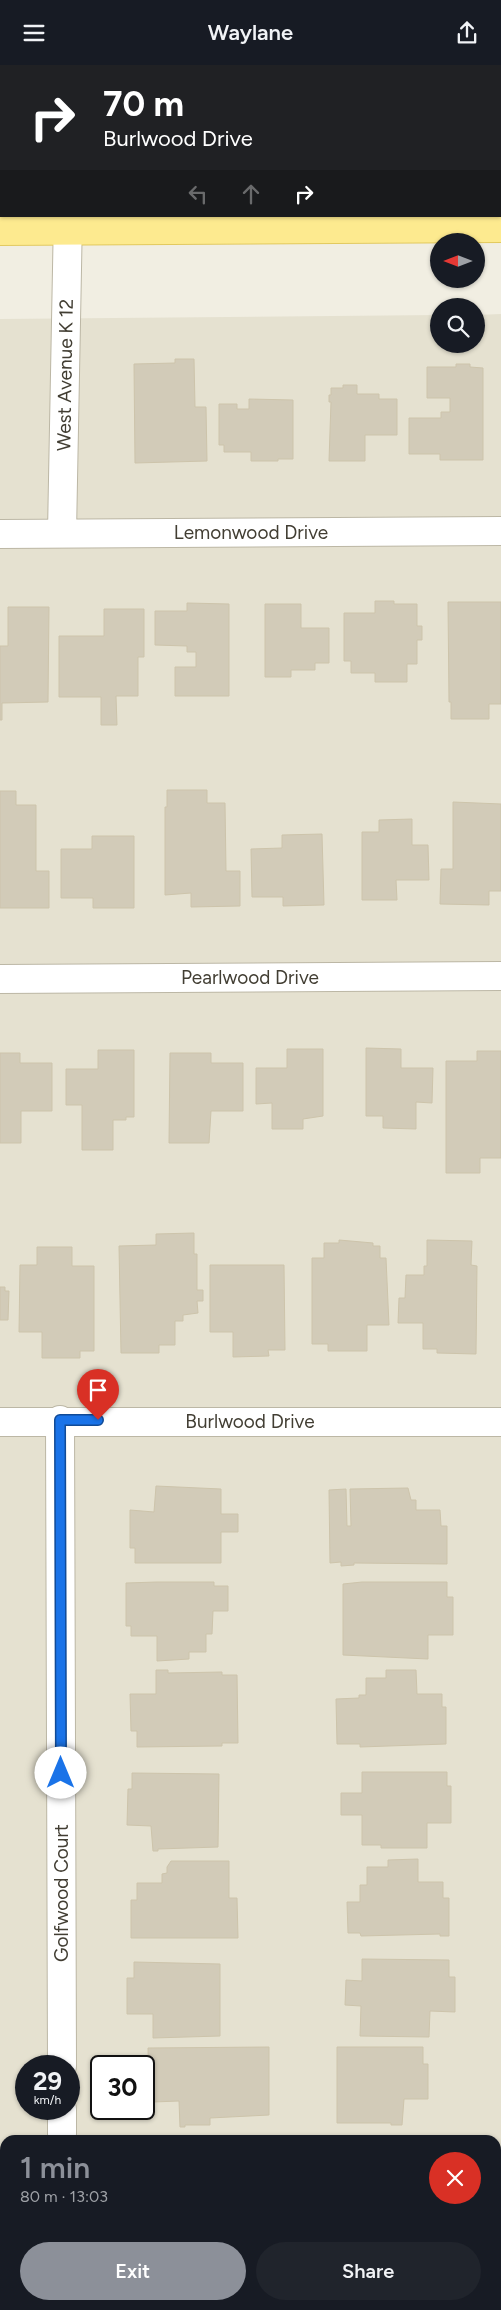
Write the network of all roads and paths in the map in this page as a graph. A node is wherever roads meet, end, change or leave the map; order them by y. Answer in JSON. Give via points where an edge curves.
{"nodes":[{"id":1,"x":68,"y":223,"type":"edge"},
{"id":2,"x":501,"y":228,"type":"edge"},
{"id":3,"x":0,"y":231,"type":"edge"},
{"id":4,"x":501,"y":531,"type":"edge"},
{"id":5,"x":62,"y":533,"type":"junction"},
{"id":6,"x":0,"y":534,"type":"edge"},
{"id":7,"x":501,"y":976,"type":"edge"},
{"id":8,"x":0,"y":979,"type":"edge"},
{"id":9,"x":60,"y":1420,"type":"junction"},
{"id":10,"x":0,"y":1422,"type":"edge"},
{"id":11,"x":501,"y":1422,"type":"edge"},
{"id":12,"x":62,"y":2055,"type":"edge"}],
"edges":[{"from":1,"to":2,"type":"main road"},
{"from":1,"to":3,"type":"main road"},
{"from":1,"to":5,"type":"street","name":"West Avenue K 12"},
{"from":4,"to":5,"type":"street","name":"Lemonwood Drive"},
{"from":5,"to":6,"type":"street","name":"Lemonwood Drive"},
{"from":7,"to":8,"type":"street","name":"Pearlwood Drive"},
{"from":9,"to":10,"type":"street","name":"Burlwood Drive"},
{"from":9,"to":11,"type":"street","name":"Burlwood Drive"},
{"from":9,"to":12,"type":"street","name":"Golfwood Court"}]}
